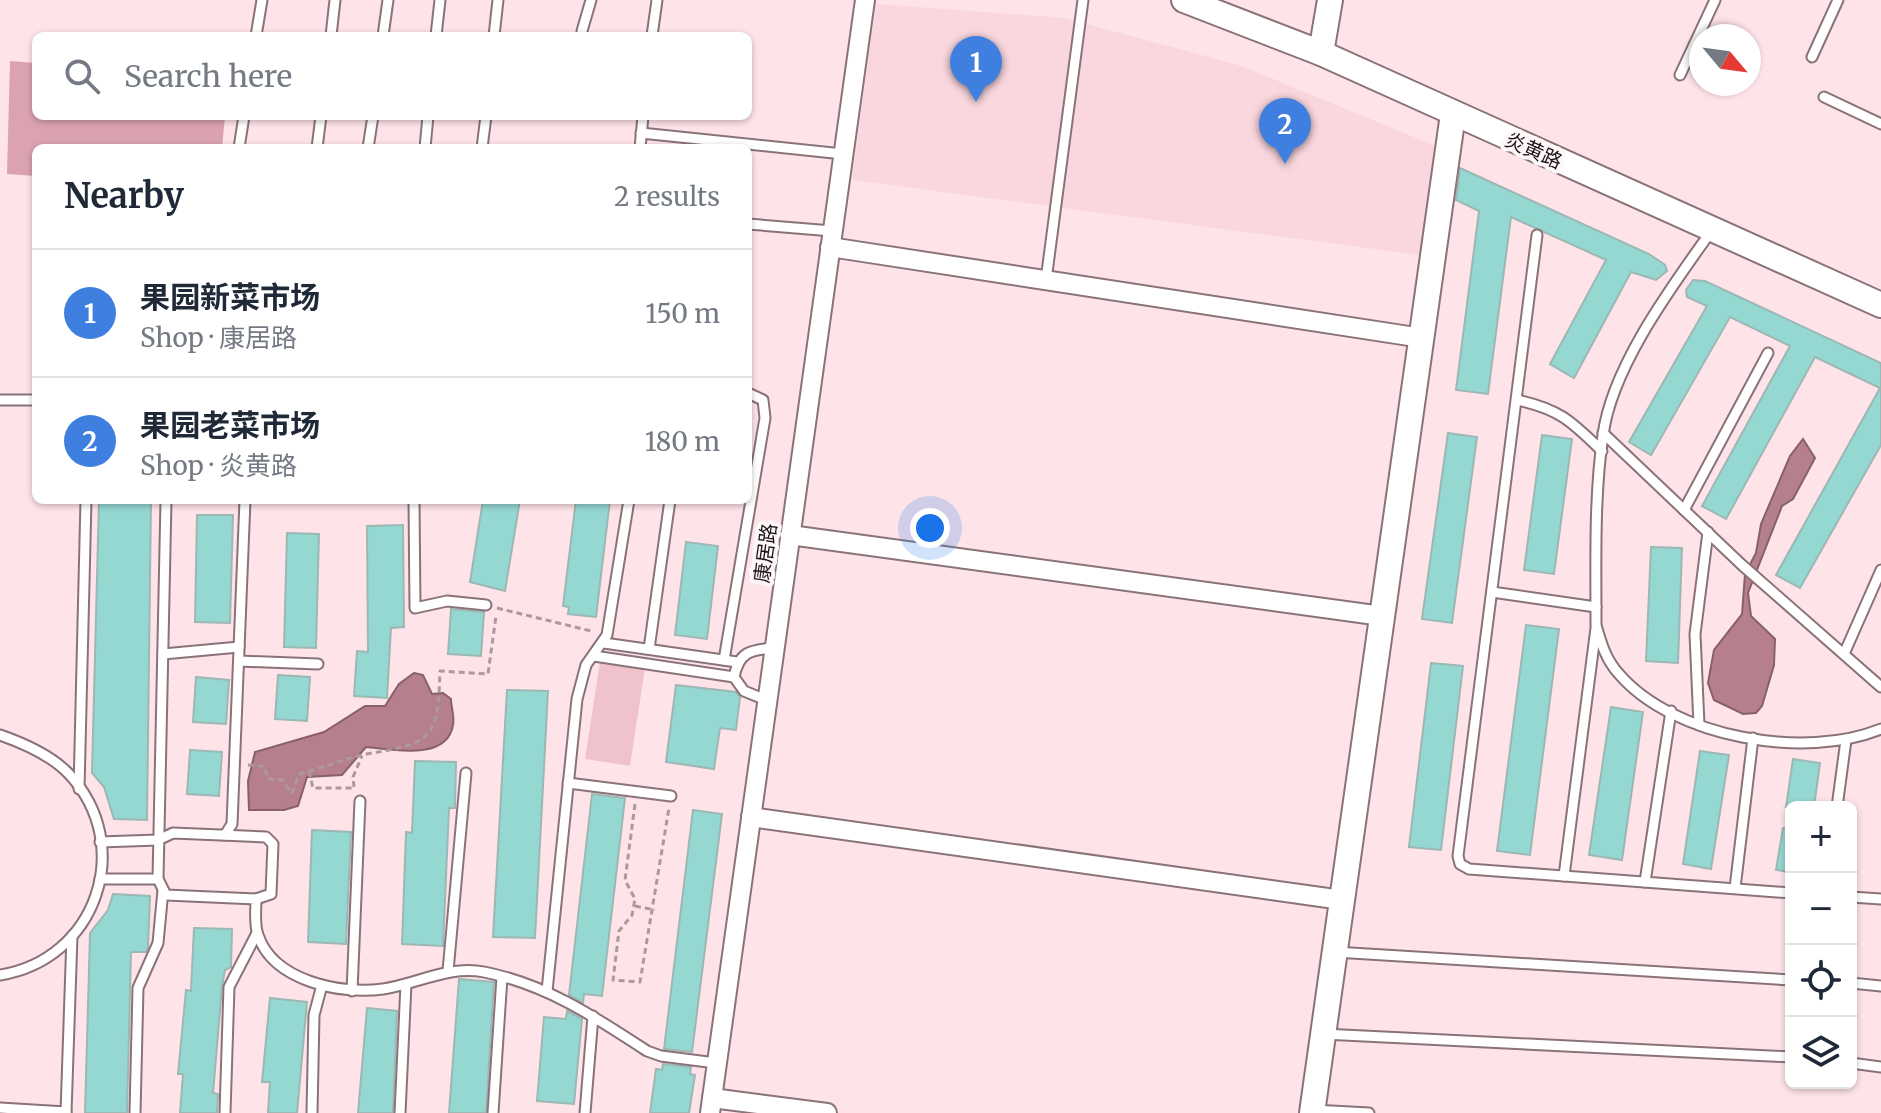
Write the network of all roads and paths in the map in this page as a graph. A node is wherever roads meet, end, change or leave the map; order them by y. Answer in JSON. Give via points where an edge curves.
{"nodes":[{"id":1,"x":262,"y":0,"type":"edge"},
{"id":2,"x":335,"y":0,"type":"edge"},
{"id":3,"x":388,"y":0,"type":"edge"},
{"id":4,"x":440,"y":0,"type":"edge"},
{"id":5,"x":498,"y":0,"type":"edge"},
{"id":6,"x":591,"y":0,"type":"edge"},
{"id":7,"x":657,"y":0,"type":"edge"},
{"id":8,"x":865,"y":0,"type":"edge"},
{"id":9,"x":1083,"y":0,"type":"edge"},
{"id":10,"x":1184,"y":0,"type":"edge"},
{"id":11,"x":1330,"y":0,"type":"edge"},
{"id":12,"x":1715,"y":0,"type":"edge"},
{"id":13,"x":1838,"y":0,"type":"edge"},
{"id":14,"x":582,"y":31,"type":"dead end"},
{"id":15,"x":257,"y":32,"type":"edge"},
{"id":16,"x":331,"y":32,"type":"edge"},
{"id":17,"x":384,"y":32,"type":"edge"},
{"id":18,"x":436,"y":32,"type":"edge"},
{"id":19,"x":494,"y":32,"type":"edge"},
{"id":20,"x":653,"y":32,"type":"edge"},
{"id":21,"x":1321,"y":53,"type":"junction"},
{"id":22,"x":1812,"y":57,"type":"dead end"},
{"id":23,"x":1680,"y":75,"type":"dead end"},
{"id":24,"x":1824,"y":97,"type":"dead end"},
{"id":25,"x":1453,"y":114,"type":"junction"},
{"id":26,"x":243,"y":120,"type":"edge"},
{"id":27,"x":320,"y":120,"type":"edge"},
{"id":28,"x":372,"y":120,"type":"edge"},
{"id":29,"x":428,"y":120,"type":"edge"},
{"id":30,"x":486,"y":120,"type":"edge"},
{"id":31,"x":643,"y":120,"type":"edge"},
{"id":32,"x":1881,"y":124,"type":"edge"},
{"id":33,"x":641,"y":133,"type":"junction"},
{"id":34,"x":240,"y":144,"type":"edge"},
{"id":35,"x":318,"y":144,"type":"edge"},
{"id":36,"x":369,"y":144,"type":"edge"},
{"id":37,"x":425,"y":144,"type":"edge"},
{"id":38,"x":482,"y":144,"type":"edge"},
{"id":39,"x":640,"y":144,"type":"edge"},
{"id":40,"x":747,"y":144,"type":"edge"},
{"id":41,"x":752,"y":145,"type":"edge"},
{"id":42,"x":843,"y":154,"type":"junction"},
{"id":43,"x":752,"y":225,"type":"edge"},
{"id":44,"x":1712,"y":230,"type":"junction"},
{"id":45,"x":1537,"y":235,"type":"dead end"},
{"id":46,"x":831,"y":239,"type":"junction"},
{"id":47,"x":1046,"y":280,"type":"junction"},
{"id":48,"x":1881,"y":305,"type":"edge"},
{"id":49,"x":1422,"y":338,"type":"junction"},
{"id":50,"x":1768,"y":353,"type":"dead end"},
{"id":51,"x":752,"y":395,"type":"edge"},
{"id":52,"x":0,"y":400,"type":"edge"},
{"id":53,"x":32,"y":400,"type":"edge"},
{"id":54,"x":1517,"y":400,"type":"junction"},
{"id":55,"x":1603,"y":433,"type":"junction"},
{"id":56,"x":1602,"y":451,"type":"junction"},
{"id":57,"x":752,"y":495,"type":"edge"},
{"id":58,"x":86,"y":504,"type":"edge"},
{"id":59,"x":166,"y":504,"type":"edge"},
{"id":60,"x":245,"y":504,"type":"edge"},
{"id":61,"x":414,"y":504,"type":"edge"},
{"id":62,"x":628,"y":504,"type":"edge"},
{"id":63,"x":669,"y":504,"type":"edge"},
{"id":64,"x":750,"y":504,"type":"edge"},
{"id":65,"x":1684,"y":510,"type":"junction"},
{"id":66,"x":1708,"y":532,"type":"junction"},
{"id":67,"x":790,"y":535,"type":"junction"},
{"id":68,"x":1881,"y":570,"type":"edge"},
{"id":69,"x":1492,"y":592,"type":"junction"},
{"id":70,"x":486,"y":605,"type":"joint"},
{"id":71,"x":1596,"y":607,"type":"junction"},
{"id":72,"x":497,"y":608,"type":"junction"},
{"id":73,"x":1382,"y":616,"type":"junction"},
{"id":74,"x":1596,"y":625,"type":"junction"},
{"id":75,"x":606,"y":639,"type":"junction"},
{"id":76,"x":239,"y":647,"type":"junction"},
{"id":77,"x":773,"y":648,"type":"junction"},
{"id":78,"x":649,"y":649,"type":"junction"},
{"id":79,"x":163,"y":654,"type":"junction"},
{"id":80,"x":1844,"y":654,"type":"junction"},
{"id":81,"x":594,"y":656,"type":"junction"},
{"id":82,"x":724,"y":660,"type":"junction"},
{"id":83,"x":239,"y":661,"type":"junction"},
{"id":84,"x":737,"y":662,"type":"junction"},
{"id":85,"x":318,"y":664,"type":"dead end"},
{"id":86,"x":734,"y":677,"type":"junction"},
{"id":87,"x":1881,"y":687,"type":"edge"},
{"id":88,"x":766,"y":700,"type":"junction"},
{"id":89,"x":1671,"y":711,"type":"junction"},
{"id":90,"x":1699,"y":725,"type":"junction"},
{"id":91,"x":1881,"y":729,"type":"edge"},
{"id":92,"x":0,"y":735,"type":"edge"},
{"id":93,"x":1753,"y":738,"type":"junction"},
{"id":94,"x":1846,"y":740,"type":"junction"},
{"id":95,"x":362,"y":756,"type":"junction"},
{"id":96,"x":234,"y":765,"type":"junction"},
{"id":97,"x":309,"y":771,"type":"junction"},
{"id":98,"x":466,"y":773,"type":"dead end"},
{"id":99,"x":568,"y":783,"type":"junction"},
{"id":100,"x":354,"y":788,"type":"junction"},
{"id":101,"x":79,"y":790,"type":"junction"},
{"id":102,"x":636,"y":791,"type":"junction"},
{"id":103,"x":671,"y":796,"type":"joint"},
{"id":104,"x":360,"y":801,"type":"joint"},
{"id":105,"x":1838,"y":801,"type":"edge"},
{"id":106,"x":751,"y":817,"type":"junction"},
{"id":107,"x":225,"y":835,"type":"junction"},
{"id":108,"x":158,"y":840,"type":"junction"},
{"id":109,"x":100,"y":842,"type":"junction"},
{"id":110,"x":1564,"y":876,"type":"junction"},
{"id":111,"x":100,"y":879,"type":"junction"},
{"id":112,"x":158,"y":879,"type":"junction"},
{"id":113,"x":1645,"y":882,"type":"junction"},
{"id":114,"x":1735,"y":888,"type":"junction"},
{"id":115,"x":163,"y":890,"type":"junction"},
{"id":116,"x":1785,"y":892,"type":"edge"},
{"id":117,"x":1857,"y":897,"type":"edge"},
{"id":118,"x":256,"y":899,"type":"junction"},
{"id":119,"x":1881,"y":899,"type":"edge"},
{"id":120,"x":1342,"y":900,"type":"junction"},
{"id":121,"x":633,"y":906,"type":"junction"},
{"id":122,"x":655,"y":910,"type":"junction"},
{"id":123,"x":257,"y":933,"type":"junction"},
{"id":124,"x":72,"y":936,"type":"junction"},
{"id":125,"x":1335,"y":952,"type":"junction"},
{"id":126,"x":448,"y":971,"type":"junction"},
{"id":127,"x":0,"y":975,"type":"edge"},
{"id":128,"x":502,"y":977,"type":"junction"},
{"id":129,"x":1785,"y":980,"type":"edge"},
{"id":130,"x":406,"y":984,"type":"junction"},
{"id":131,"x":1857,"y":984,"type":"edge"},
{"id":132,"x":322,"y":985,"type":"junction"},
{"id":133,"x":1881,"y":986,"type":"edge"},
{"id":134,"x":352,"y":991,"type":"junction"},
{"id":135,"x":547,"y":991,"type":"junction"},
{"id":136,"x":593,"y":1016,"type":"junction"},
{"id":137,"x":1323,"y":1034,"type":"junction"},
{"id":138,"x":1785,"y":1057,"type":"edge"},
{"id":139,"x":716,"y":1063,"type":"junction"},
{"id":140,"x":1857,"y":1064,"type":"edge"},
{"id":141,"x":1881,"y":1067,"type":"edge"},
{"id":142,"x":711,"y":1106,"type":"edge"},
{"id":143,"x":0,"y":1108,"type":"edge"},
{"id":144,"x":1313,"y":1111,"type":"edge"},
{"id":145,"x":66,"y":1112,"type":"edge"},
{"id":146,"x":135,"y":1113,"type":"edge"},
{"id":147,"x":225,"y":1113,"type":"edge"},
{"id":148,"x":312,"y":1113,"type":"edge"},
{"id":149,"x":400,"y":1113,"type":"edge"},
{"id":150,"x":493,"y":1113,"type":"edge"},
{"id":151,"x":585,"y":1113,"type":"edge"},
{"id":152,"x":827,"y":1113,"type":"edge"},
{"id":153,"x":1369,"y":1113,"type":"edge"}],
"edges":[{"from":1,"to":15,"type":"lane"},
{"from":2,"to":16,"type":"lane"},
{"from":3,"to":17,"type":"lane"},
{"from":4,"to":18,"type":"lane"},
{"from":5,"to":19,"type":"lane"},
{"from":6,"to":14,"type":"lane"},
{"from":7,"to":20,"type":"lane"},
{"from":8,"to":42,"type":"street","name":"康居路"},
{"from":9,"to":47,"type":"lane"},
{"from":10,"to":21,"type":"street","name":"炎黄路"},
{"from":11,"to":21,"type":"street"},
{"from":12,"to":23,"type":"lane"},
{"from":13,"to":22,"type":"lane"},
{"from":21,"to":25,"type":"street","name":"炎黄路"},
{"from":24,"to":32,"type":"lane"},
{"from":25,"to":44,"type":"street","name":"炎黄路"},
{"from":25,"to":49,"type":"street"},
{"from":26,"to":34,"type":"lane"},
{"from":27,"to":35,"type":"lane"},
{"from":28,"to":36,"type":"lane"},
{"from":29,"to":37,"type":"lane"},
{"from":30,"to":38,"type":"lane"},
{"from":31,"to":33,"type":"lane"},
{"from":33,"to":39,"type":"lane"},
{"from":33,"to":40,"type":"lane"},
{"from":41,"to":42,"type":"lane"},
{"from":42,"to":46,"type":"street","name":"康居路"},
{"from":43,"to":46,"type":"lane"},
{"from":44,"to":48,"type":"street","name":"炎黄路"},
{"from":44,"to":55,"type":"lane","via":[[1651,315]]},
{"from":45,"to":54,"type":"lane"},
{"from":46,"to":47,"type":"street"},
{"from":46,"to":67,"type":"street","name":"康居路"},
{"from":47,"to":49,"type":"street"},
{"from":49,"to":73,"type":"street"},
{"from":50,"to":65,"type":"lane"},
{"from":51,"to":57,"type":"lane","via":[[763,400],[765,418]]},
{"from":52,"to":53,"type":"lane"},
{"from":54,"to":56,"type":"lane","via":[[1550,407]]},
{"from":54,"to":69,"type":"lane"},
{"from":55,"to":56,"type":"lane"},
{"from":55,"to":65,"type":"lane"},
{"from":56,"to":71,"type":"lane"},
{"from":58,"to":101,"type":"lane"},
{"from":59,"to":79,"type":"lane"},
{"from":60,"to":76,"type":"lane"},
{"from":61,"to":70,"type":"lane","via":[[415,608],[447,601]]},
{"from":62,"to":75,"type":"lane"},
{"from":63,"to":78,"type":"lane"},
{"from":64,"to":82,"type":"lane"},
{"from":65,"to":66,"type":"lane"},
{"from":66,"to":80,"type":"lane"},
{"from":66,"to":90,"type":"lane","via":[[1695,634]]},
{"from":67,"to":73,"type":"street"},
{"from":67,"to":77,"type":"street","name":"康居路"},
{"from":68,"to":80,"type":"lane"},
{"from":69,"to":71,"type":"lane"},
{"from":69,"to":110,"type":"lane","via":[[1460,864]]},
{"from":70,"to":72,"type":"path"},
{"from":71,"to":74,"type":"lane"},
{"from":72,"to":75,"type":"path"},
{"from":72,"to":95,"type":"path","via":[[488,674],[440,671],[439,713],[419,742]]},
{"from":73,"to":120,"type":"street"},
{"from":74,"to":89,"type":"lane","via":[[1620,676]]},
{"from":74,"to":110,"type":"lane"},
{"from":75,"to":78,"type":"lane"},
{"from":75,"to":81,"type":"lane"},
{"from":76,"to":79,"type":"lane"},
{"from":76,"to":83,"type":"lane"},
{"from":77,"to":84,"type":"lane","via":[[749,650]]},
{"from":77,"to":88,"type":"street","name":"康居路"},
{"from":78,"to":82,"type":"lane"},
{"from":79,"to":108,"type":"lane"},
{"from":80,"to":87,"type":"lane"},
{"from":81,"to":86,"type":"lane"},
{"from":81,"to":99,"type":"lane","via":[[586,665],[577,699]]},
{"from":82,"to":84,"type":"lane"},
{"from":83,"to":85,"type":"lane"},
{"from":83,"to":96,"type":"lane"},
{"from":84,"to":86,"type":"lane"},
{"from":86,"to":88,"type":"lane","via":[[744,691]]},
{"from":88,"to":106,"type":"street","name":"康居路"},
{"from":89,"to":90,"type":"lane"},
{"from":89,"to":113,"type":"lane"},
{"from":90,"to":93,"type":"lane"},
{"from":91,"to":94,"type":"lane"},
{"from":92,"to":101,"type":"lane","via":[[43,755],[68,773]]},
{"from":93,"to":94,"type":"lane","via":[[1790,743]]},
{"from":93,"to":114,"type":"lane"},
{"from":94,"to":105,"type":"lane"},
{"from":95,"to":97,"type":"path"},
{"from":95,"to":100,"type":"path"},
{"from":96,"to":97,"type":"path","via":[[264,766],[268,779],[282,780],[292,793],[299,774]]},
{"from":96,"to":107,"type":"lane","via":[[232,824]]},
{"from":97,"to":100,"type":"path","via":[[313,788]]},
{"from":98,"to":126,"type":"lane"},
{"from":99,"to":102,"type":"lane"},
{"from":99,"to":135,"type":"lane"},
{"from":100,"to":104,"type":"path"},
{"from":101,"to":109,"type":"lane","via":[[89,803]]},
{"from":102,"to":103,"type":"lane"},
{"from":102,"to":121,"type":"path","via":[[625,880]]},
{"from":103,"to":122,"type":"path"},
{"from":104,"to":134,"type":"lane"},
{"from":106,"to":120,"type":"street"},
{"from":106,"to":139,"type":"street","name":"康居路"},
{"from":107,"to":108,"type":"lane","via":[[173,833]]},
{"from":107,"to":118,"type":"lane","via":[[266,837],[273,844],[271,894]]},
{"from":108,"to":109,"type":"lane"},
{"from":108,"to":112,"type":"lane"},
{"from":109,"to":111,"type":"lane"},
{"from":110,"to":113,"type":"lane"},
{"from":111,"to":112,"type":"lane"},
{"from":111,"to":124,"type":"lane","via":[[95,904]]},
{"from":112,"to":115,"type":"lane"},
{"from":113,"to":114,"type":"lane"},
{"from":114,"to":116,"type":"lane"},
{"from":115,"to":118,"type":"lane","via":[[166,895]]},
{"from":115,"to":146,"type":"lane","via":[[158,943],[138,988]]},
{"from":117,"to":119,"type":"lane"},
{"from":118,"to":123,"type":"lane"},
{"from":120,"to":125,"type":"street"},
{"from":121,"to":122,"type":"path"},
{"from":121,"to":122,"type":"path","via":[[619,931],[613,980],[640,982]]},
{"from":123,"to":132,"type":"lane","via":[[265,949],[292,973]]},
{"from":123,"to":147,"type":"lane","via":[[229,987]]},
{"from":124,"to":127,"type":"lane","via":[[57,951]]},
{"from":124,"to":145,"type":"lane"},
{"from":125,"to":129,"type":"lane"},
{"from":125,"to":137,"type":"street"},
{"from":126,"to":128,"type":"lane"},
{"from":126,"to":130,"type":"lane"},
{"from":128,"to":135,"type":"lane"},
{"from":128,"to":150,"type":"lane"},
{"from":130,"to":134,"type":"lane"},
{"from":130,"to":149,"type":"lane"},
{"from":131,"to":133,"type":"lane"},
{"from":132,"to":134,"type":"lane"},
{"from":132,"to":148,"type":"lane","via":[[314,1015]]},
{"from":135,"to":136,"type":"lane"},
{"from":136,"to":139,"type":"lane","via":[[647,1051]]},
{"from":136,"to":151,"type":"lane"},
{"from":137,"to":138,"type":"lane"},
{"from":137,"to":144,"type":"street"},
{"from":139,"to":142,"type":"street","name":"康居路"},
{"from":140,"to":141,"type":"lane"},
{"from":142,"to":152,"type":"street"},
{"from":143,"to":145,"type":"lane"},
{"from":144,"to":153,"type":"lane"}]}
